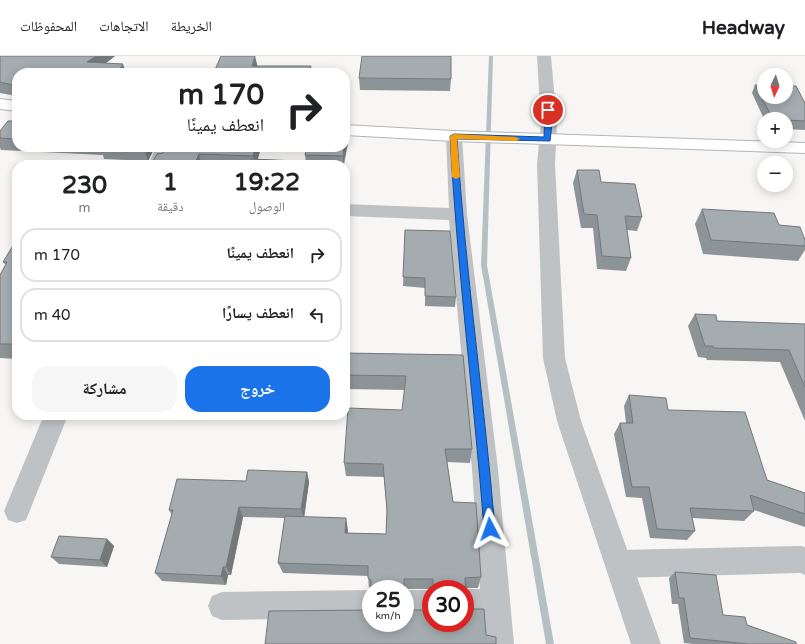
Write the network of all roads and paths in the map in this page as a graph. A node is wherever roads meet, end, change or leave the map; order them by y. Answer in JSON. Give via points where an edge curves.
{"nodes":[{"id":1,"x":544,"y":56,"type":"edge"},
{"id":2,"x":0,"y":104,"type":"edge"},
{"id":3,"x":12,"y":105,"type":"edge"},
{"id":4,"x":350,"y":130,"type":"edge"},
{"id":5,"x":458,"y":136,"type":"junction"},
{"id":6,"x":538,"y":139,"type":"junction"},
{"id":7,"x":805,"y":148,"type":"edge"},
{"id":8,"x":350,"y":210,"type":"edge"},
{"id":9,"x":458,"y":214,"type":"junction"},
{"id":10,"x":54,"y":420,"type":"edge"},
{"id":11,"x":17,"y":511,"type":"dead end"},
{"id":12,"x":805,"y":561,"type":"edge"},
{"id":13,"x":619,"y":564,"type":"junction"},
{"id":14,"x":474,"y":603,"type":"edge"},
{"id":15,"x":496,"y":603,"type":"junction"},
{"id":16,"x":362,"y":604,"type":"edge"},
{"id":17,"x":222,"y":606,"type":"dead end"},
{"id":18,"x":499,"y":644,"type":"edge"},
{"id":19,"x":646,"y":644,"type":"edge"}],
"edges":[{"from":1,"to":6,"type":"street","via":[[549,124]]},
{"from":2,"to":3,"type":"main road"},
{"from":4,"to":5,"type":"main road"},
{"from":5,"to":6,"type":"main road"},
{"from":5,"to":9,"type":"street"},
{"from":6,"to":7,"type":"main road"},
{"from":6,"to":13,"type":"street","via":[[546,164],[554,358],[569,421]]},
{"from":8,"to":9,"type":"street"},
{"from":9,"to":15,"type":"street","via":[[485,469]]},
{"from":10,"to":11,"type":"street"},
{"from":12,"to":13,"type":"street","via":[[801,559]]},
{"from":13,"to":19,"type":"street"},
{"from":14,"to":15,"type":"street"},
{"from":15,"to":18,"type":"street"},
{"from":16,"to":17,"type":"street"}]}
